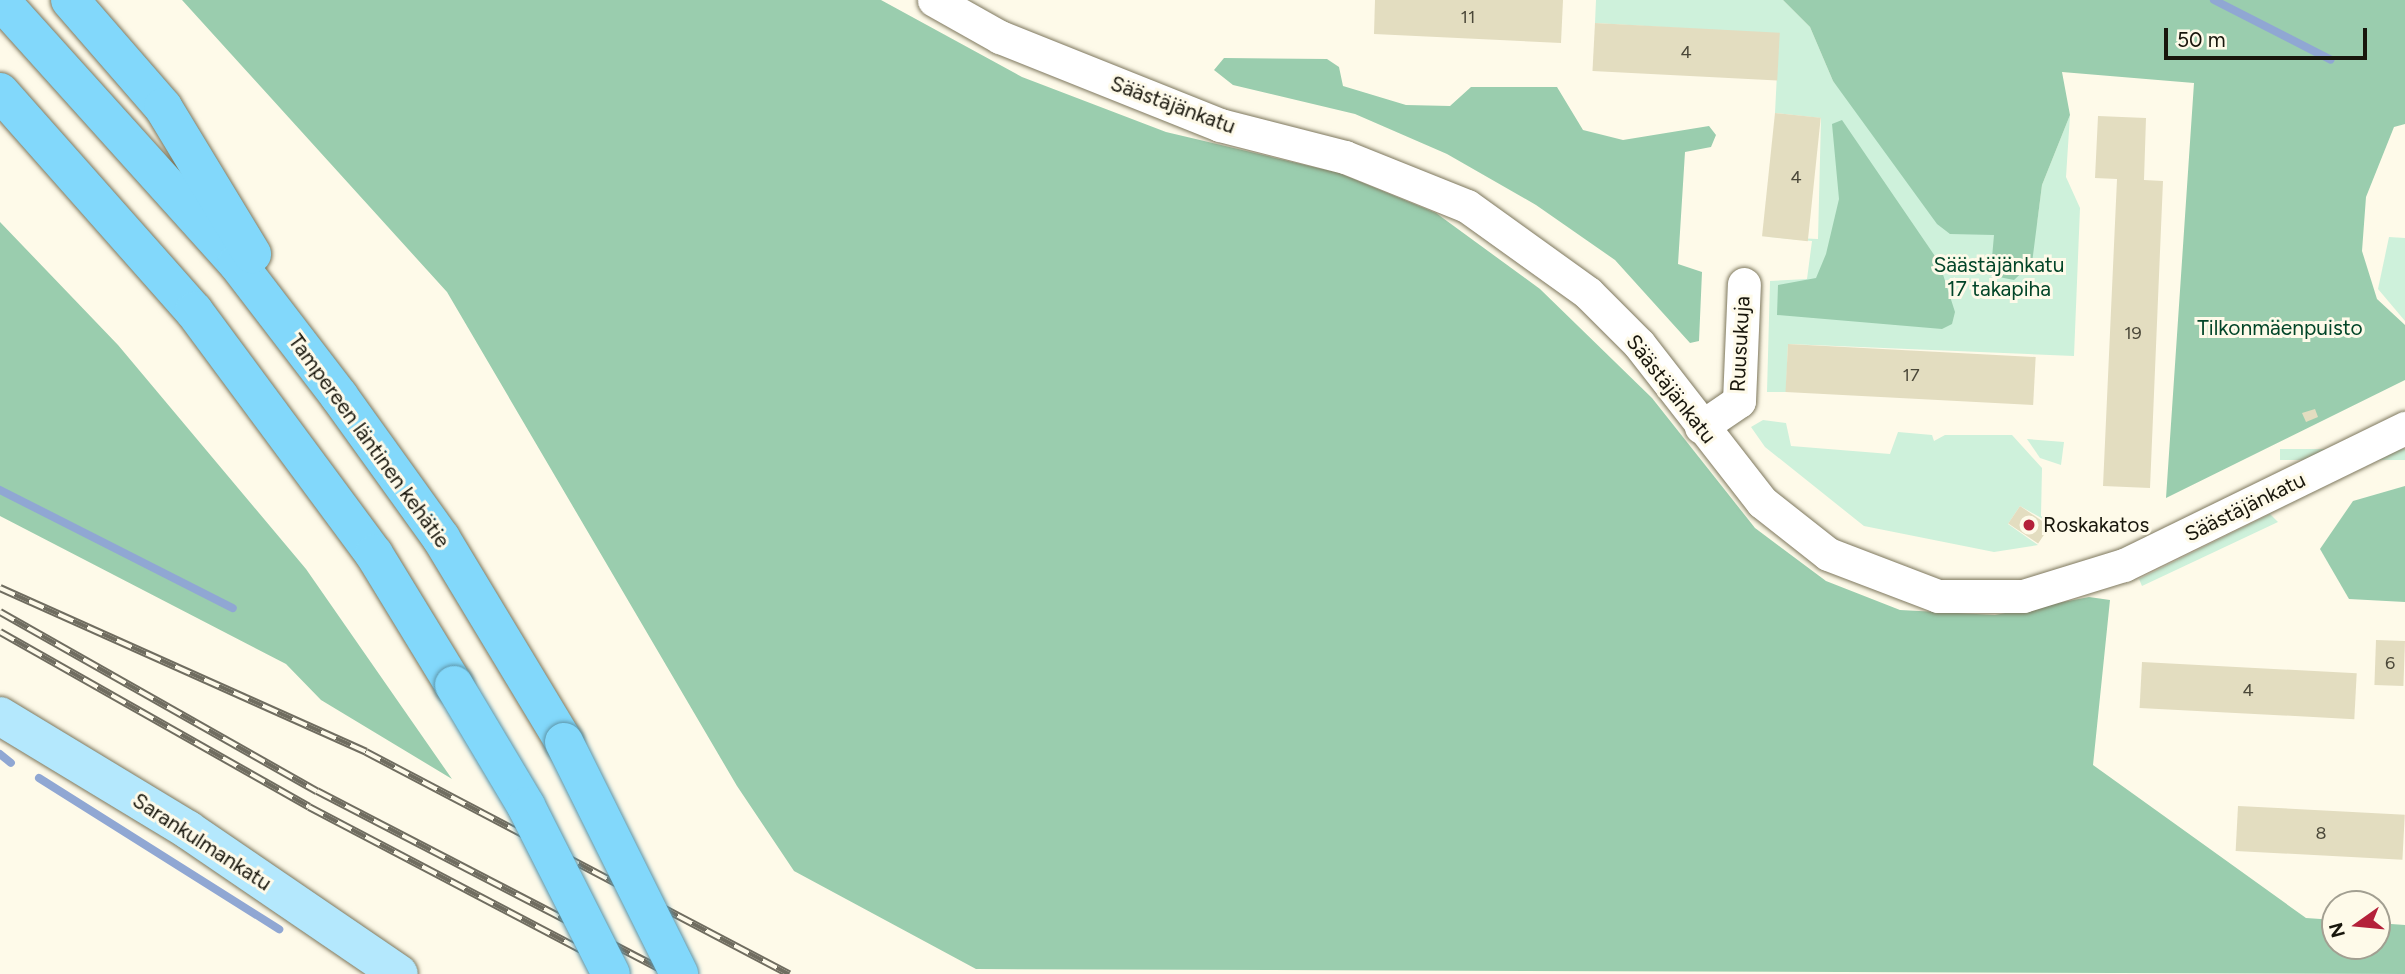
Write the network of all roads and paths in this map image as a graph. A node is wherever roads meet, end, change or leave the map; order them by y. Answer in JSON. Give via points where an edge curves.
{"nodes":[{"id":1,"x":0,"y":0,"type":"edge"},
{"id":2,"x":70,"y":0,"type":"edge"},
{"id":3,"x":934,"y":0,"type":"edge"},
{"id":4,"x":0,"y":92,"type":"edge"},
{"id":5,"x":1744,"y":284,"type":"dead end"},
{"id":6,"x":340,"y":396,"type":"junction"},
{"id":7,"x":1701,"y":427,"type":"junction"},
{"id":8,"x":2405,"y":428,"type":"edge"},
{"id":9,"x":0,"y":716,"type":"edge"},
{"id":10,"x":399,"y":974,"type":"edge"},
{"id":11,"x":611,"y":974,"type":"edge"},
{"id":12,"x":679,"y":974,"type":"edge"}],
"edges":[{"from":1,"to":6,"type":"highway","name":"Tampereen läntinen kehätie","via":[[237,263]]},
{"from":2,"to":6,"type":"highway","via":[[163,107]]},
{"from":3,"to":7,"type":"street","name":"Säästäjänkatu","via":[[1000,37],[1220,125],[1345,157],[1467,206],[1588,293],[1639,344]]},
{"from":4,"to":11,"type":"highway","bridge":true,"via":[[194,311],[374,554],[526,806]]},
{"from":5,"to":7,"type":"street","name":"Ruusukuja","via":[[1739,401]]},
{"from":6,"to":12,"type":"highway","name":"Tampereen läntinen kehätie","bridge":true,"via":[[441,538],[564,741]]},
{"from":7,"to":8,"type":"street","name":"Säästäjänkatu","via":[[1762,502],[1828,554],[1938,596],[1990,598],[2051,590],[2124,565]]},
{"from":9,"to":10,"type":"main road","name":"Sarankulmankatu","via":[[188,830]]}]}
